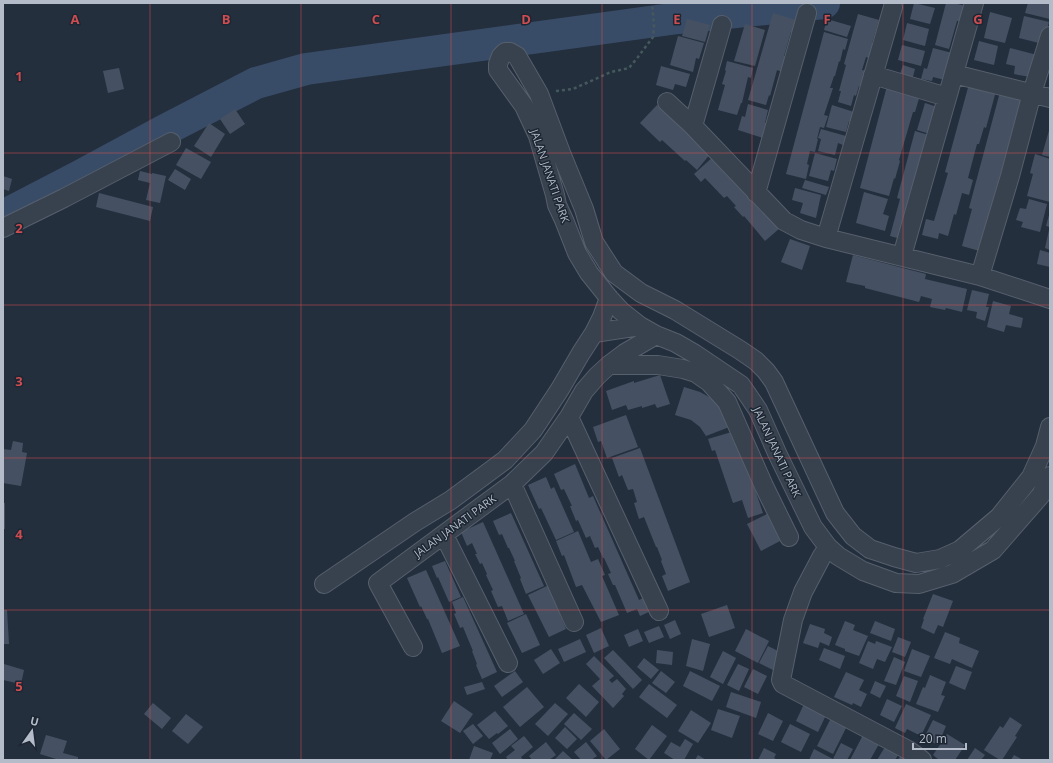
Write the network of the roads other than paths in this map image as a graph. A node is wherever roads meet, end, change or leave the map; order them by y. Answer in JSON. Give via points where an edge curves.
{"nodes":[{"id":1,"x":974,"y":3,"type":"edge"},
{"id":2,"x":893,"y":8,"type":"dead end"},
{"id":3,"x":807,"y":13,"type":"dead end"},
{"id":4,"x":722,"y":25,"type":"dead end"},
{"id":5,"x":1050,"y":36,"type":"edge"},
{"id":6,"x":954,"y":74,"type":"junction"},
{"id":7,"x":873,"y":76,"type":"junction"},
{"id":8,"x":1032,"y":93,"type":"junction"},
{"id":9,"x":947,"y":97,"type":"junction"},
{"id":10,"x":1050,"y":98,"type":"edge"},
{"id":11,"x":667,"y":102,"type":"dead end"},
{"id":12,"x":692,"y":126,"type":"junction"},
{"id":13,"x":171,"y":142,"type":"dead end"},
{"id":14,"x":756,"y":193,"type":"junction"},
{"id":15,"x":584,"y":209,"type":"junction"},
{"id":16,"x":564,"y":220,"type":"junction"},
{"id":17,"x":3,"y":228,"type":"edge"},
{"id":18,"x":826,"y":238,"type":"junction"},
{"id":19,"x":902,"y":256,"type":"junction"},
{"id":20,"x":980,"y":276,"type":"junction"},
{"id":21,"x":609,"y":298,"type":"junction"},
{"id":22,"x":1050,"y":299,"type":"edge"},
{"id":23,"x":640,"y":326,"type":"junction"},
{"id":24,"x":707,"y":329,"type":"junction"},
{"id":25,"x":594,"y":334,"type":"junction"},
{"id":26,"x":656,"y":335,"type":"junction"},
{"id":27,"x":695,"y":354,"type":"junction"},
{"id":28,"x":610,"y":365,"type":"junction"},
{"id":29,"x":569,"y":417,"type":"junction"},
{"id":30,"x":1050,"y":426,"type":"edge"},
{"id":31,"x":1050,"y":476,"type":"edge"},
{"id":32,"x":512,"y":484,"type":"junction"},
{"id":33,"x":444,"y":535,"type":"junction"},
{"id":34,"x":789,"y":537,"type":"dead end"},
{"id":35,"x":823,"y":555,"type":"junction"},
{"id":36,"x":324,"y":584,"type":"dead end"},
{"id":37,"x":659,"y":611,"type":"dead end"},
{"id":38,"x":574,"y":622,"type":"dead end"},
{"id":39,"x":412,"y":647,"type":"dead end"},
{"id":40,"x":508,"y":663,"type":"dead end"},
{"id":41,"x":922,"y":760,"type":"edge"}],
"edges":[{"from":1,"to":6,"type":"street"},
{"from":2,"to":7,"type":"street"},
{"from":3,"to":14,"type":"street"},
{"from":4,"to":12,"type":"street"},
{"from":5,"to":8,"type":"street"},
{"from":6,"to":8,"type":"street"},
{"from":6,"to":9,"type":"street"},
{"from":7,"to":9,"type":"street"},
{"from":7,"to":18,"type":"street"},
{"from":8,"to":10,"type":"street"},
{"from":8,"to":20,"type":"street"},
{"from":9,"to":19,"type":"street"},
{"from":11,"to":12,"type":"street"},
{"from":12,"to":14,"type":"street"},
{"from":13,"to":17,"type":"street"},
{"from":14,"to":18,"type":"street","via":[[784,221]]},
{"from":15,"to":16,"type":"street"},
{"from":15,"to":16,"type":"street","name":"JALAN JANATI PARK","via":[[539,94],[517,56],[505,52],[501,56],[498,70],[524,106],[538,136],[557,205]]},
{"from":15,"to":24,"type":"street","via":[[594,242],[614,273],[641,293]]},
{"from":16,"to":21,"type":"street","name":"JALAN JANATI PARK","via":[[577,253]]},
{"from":18,"to":19,"type":"street"},
{"from":19,"to":20,"type":"street"},
{"from":20,"to":22,"type":"street"},
{"from":21,"to":23,"type":"street","name":"JALAN JANATI PARK","via":[[621,312]]},
{"from":21,"to":25,"type":"street"},
{"from":23,"to":25,"type":"street"},
{"from":23,"to":26,"type":"street","name":"JALAN JANATI PARK"},
{"from":24,"to":27,"type":"street"},
{"from":24,"to":30,"type":"street","via":[[756,361],[766,371],[774,382],[835,513],[853,536],[870,549],[894,557],[916,562],[940,559],[960,550],[999,517],[1031,477],[1045,446]]},
{"from":25,"to":36,"type":"street","via":[[532,430],[505,460],[451,500]]},
{"from":26,"to":27,"type":"street","name":"JALAN JANATI PARK"},
{"from":26,"to":28,"type":"street","name":"JALAN JANATI PARK"},
{"from":27,"to":35,"type":"street","name":"JALAN JANATI PARK","via":[[741,385],[758,410]]},
{"from":28,"to":29,"type":"street","name":"JALAN JANATI PARK","via":[[584,391]]},
{"from":28,"to":34,"type":"street","via":[[658,365],[683,369],[696,373],[709,382],[727,402]]},
{"from":29,"to":32,"type":"street","name":"JALAN JANATI PARK","via":[[544,453]]},
{"from":29,"to":37,"type":"street"},
{"from":31,"to":35,"type":"street","name":"JALAN JANATI PARK","via":[[1041,495],[993,550],[952,574],[919,584],[896,583],[862,571],[838,556]]},
{"from":32,"to":33,"type":"street","name":"JALAN JANATI PARK"},
{"from":32,"to":38,"type":"street"},
{"from":33,"to":39,"type":"street","name":"JALAN JANATI PARK","via":[[378,583]]},
{"from":33,"to":40,"type":"street"},
{"from":35,"to":41,"type":"street","via":[[803,592],[793,620],[783,684],[908,750]]}]}
